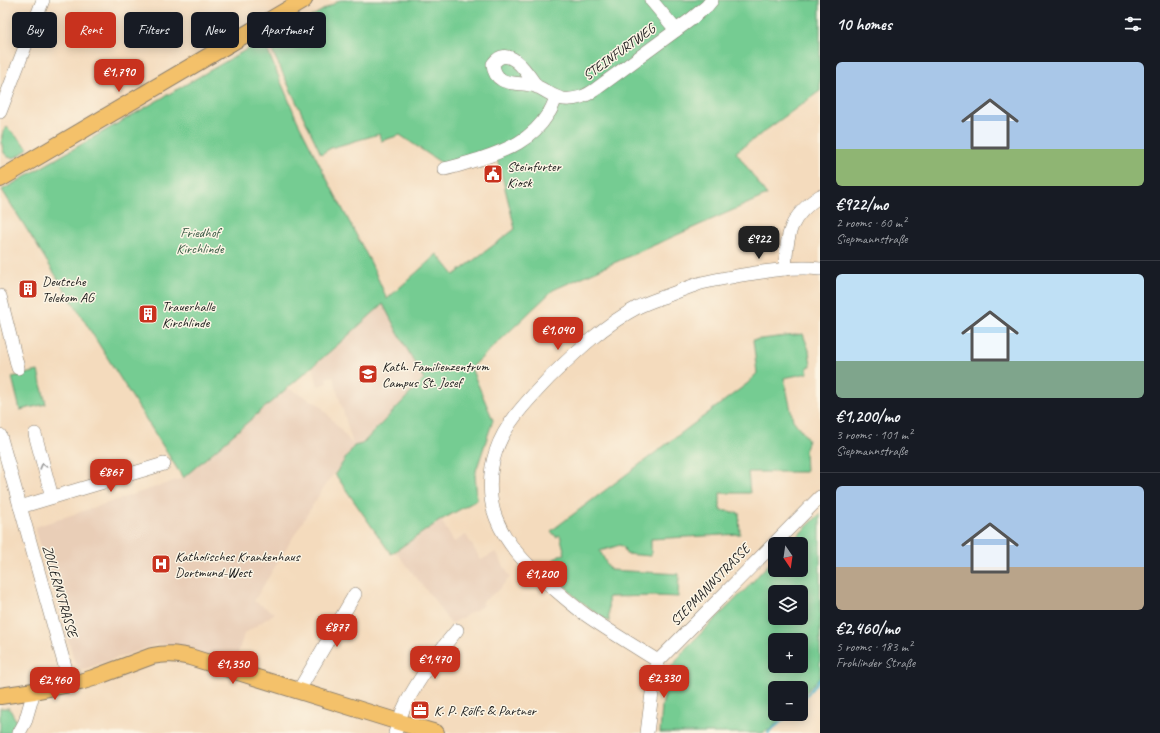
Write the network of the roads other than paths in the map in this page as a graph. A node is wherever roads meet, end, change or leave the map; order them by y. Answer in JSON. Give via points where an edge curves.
{"nodes":[{"id":1,"x":43,"y":0,"type":"edge"},
{"id":2,"x":304,"y":0,"type":"edge"},
{"id":3,"x":651,"y":0,"type":"edge"},
{"id":4,"x":712,"y":0,"type":"edge"},
{"id":5,"x":676,"y":30,"type":"junction"},
{"id":6,"x":537,"y":87,"type":"dead end"},
{"id":7,"x":556,"y":97,"type":"junction"},
{"id":8,"x":0,"y":112,"type":"edge"},
{"id":9,"x":444,"y":169,"type":"dead end"},
{"id":10,"x":0,"y":179,"type":"edge"},
{"id":11,"x":820,"y":196,"type":"edge"},
{"id":12,"x":785,"y":269,"type":"junction"},
{"id":13,"x":820,"y":269,"type":"edge"},
{"id":14,"x":0,"y":296,"type":"edge"},
{"id":15,"x":18,"y":368,"type":"dead end"},
{"id":16,"x":34,"y":434,"type":"dead end"},
{"id":17,"x":0,"y":435,"type":"edge"},
{"id":18,"x":164,"y":464,"type":"dead end"},
{"id":19,"x":52,"y":497,"type":"junction"},
{"id":20,"x":820,"y":498,"type":"edge"},
{"id":21,"x":20,"y":507,"type":"junction"},
{"id":22,"x":355,"y":594,"type":"dead end"},
{"id":23,"x":456,"y":630,"type":"dead end"},
{"id":24,"x":658,"y":661,"type":"junction"},
{"id":25,"x":70,"y":684,"type":"junction"},
{"id":26,"x":298,"y":690,"type":"junction"},
{"id":27,"x":34,"y":691,"type":"junction"},
{"id":28,"x":0,"y":696,"type":"edge"},
{"id":29,"x":397,"y":728,"type":"edge"},
{"id":30,"x":19,"y":733,"type":"edge"},
{"id":31,"x":436,"y":733,"type":"edge"},
{"id":32,"x":647,"y":733,"type":"edge"}],
"edges":[{"from":1,"to":8,"type":"street"},
{"from":2,"to":10,"type":"main road"},
{"from":3,"to":5,"type":"street","name":"STEINFURTWEG"},
{"from":4,"to":5,"type":"street","name":"STEINFURTWEG"},
{"from":5,"to":7,"type":"street","name":"STEINFURTWEG","via":[[583,97]]},
{"from":6,"to":7,"type":"street","name":"STEINFURTWEG"},
{"from":7,"to":9,"type":"street","via":[[542,123],[522,141],[491,155]]},
{"from":11,"to":12,"type":"street","via":[[802,210],[793,222],[787,241]]},
{"from":12,"to":13,"type":"street"},
{"from":12,"to":24,"type":"street","via":[[699,284],[639,306],[615,320],[568,359],[536,391],[507,427],[496,450],[491,473],[492,500],[496,518],[511,545],[535,572],[572,605]]},
{"from":14,"to":15,"type":"street"},
{"from":19,"to":16,"type":"street","one_way":true},
{"from":17,"to":21,"type":"street","name":"ZOLLERNSTRASSE"},
{"from":18,"to":19,"type":"street"},
{"from":19,"to":21,"type":"street"},
{"from":20,"to":24,"type":"street","name":"SIEPMANNSTRASSE"},
{"from":21,"to":25,"type":"street","name":"ZOLLERNSTRASSE"},
{"from":22,"to":26,"type":"street"},
{"from":23,"to":29,"type":"street","via":[[420,680]]},
{"from":24,"to":32,"type":"street"},
{"from":25,"to":26,"type":"main road","via":[[152,656],[171,653]]},
{"from":25,"to":27,"type":"main road"},
{"from":26,"to":29,"type":"main road"},
{"from":27,"to":28,"type":"main road"},
{"from":27,"to":30,"type":"street","via":[[28,714]]},
{"from":29,"to":31,"type":"main road"}]}
